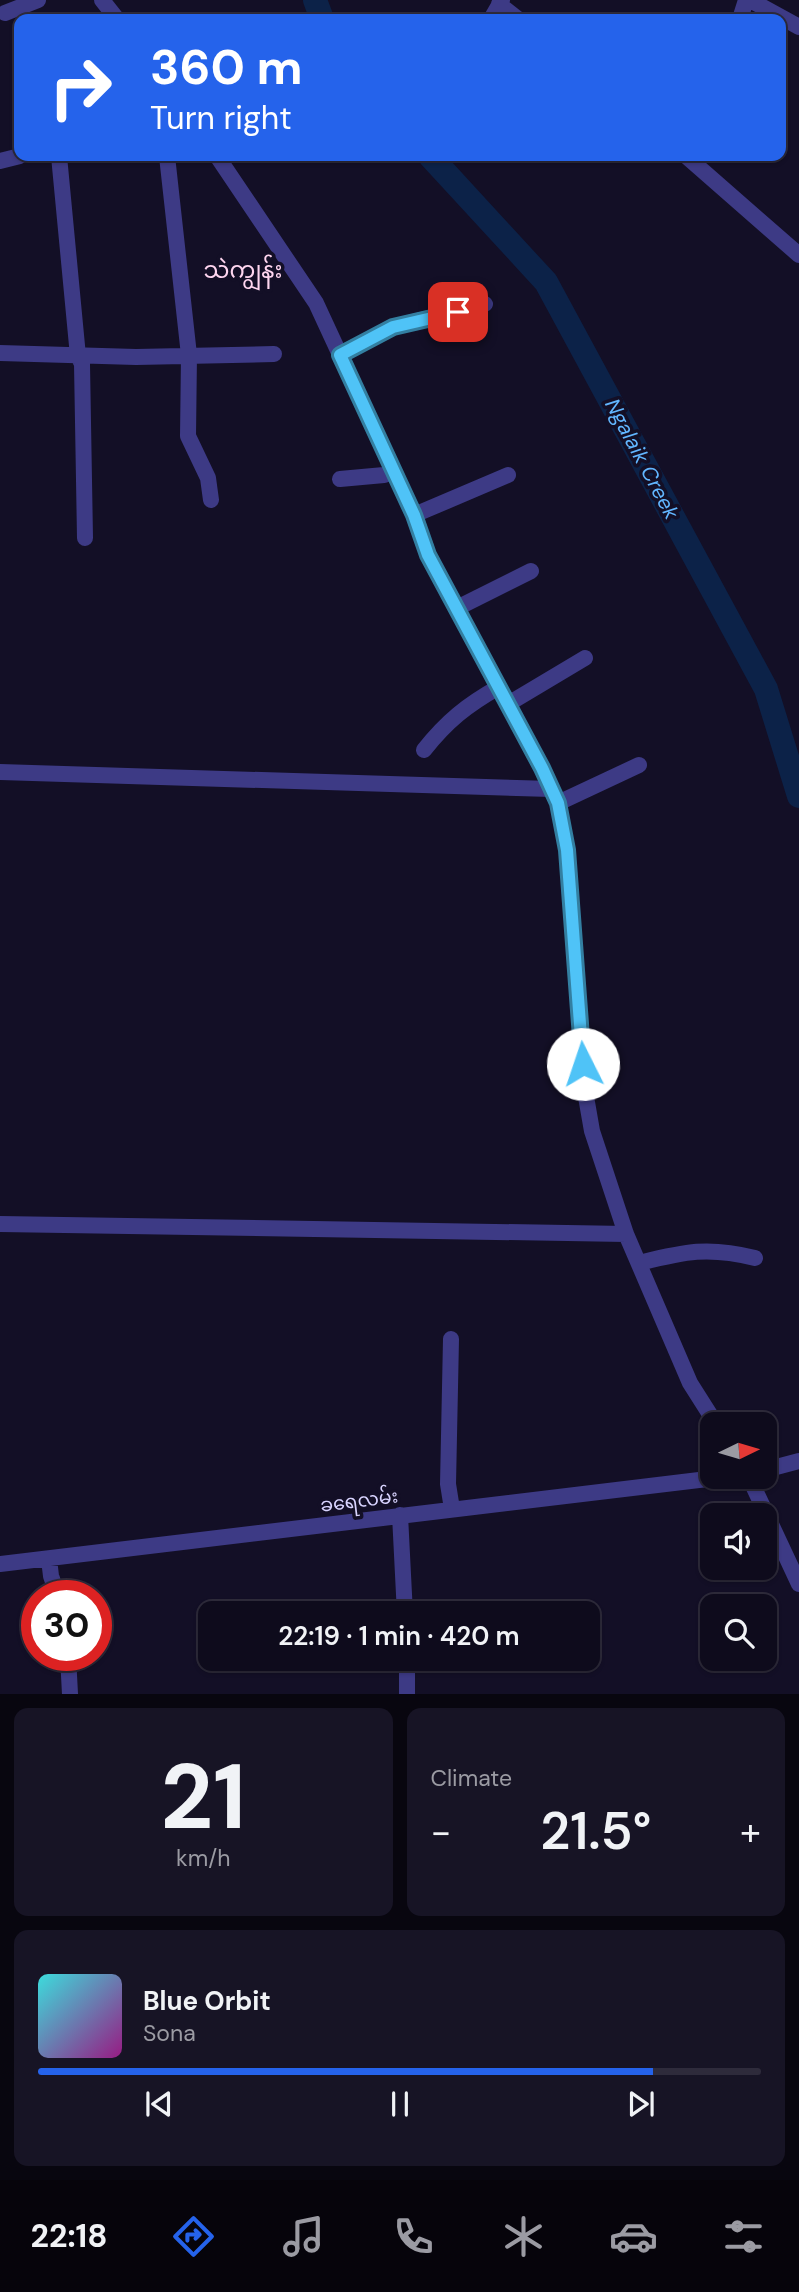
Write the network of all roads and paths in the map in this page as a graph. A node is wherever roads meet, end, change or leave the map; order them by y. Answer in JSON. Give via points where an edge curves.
{"nodes":[{"id":1,"x":38,"y":0,"type":"edge"},
{"id":2,"x":102,"y":0,"type":"edge"},
{"id":3,"x":748,"y":0,"type":"edge"},
{"id":4,"x":5,"y":13,"type":"dead end"},
{"id":5,"x":113,"y":14,"type":"edge"},
{"id":6,"x":774,"y":14,"type":"edge"},
{"id":7,"x":60,"y":161,"type":"edge"},
{"id":8,"x":168,"y":161,"type":"edge"},
{"id":9,"x":220,"y":161,"type":"edge"},
{"id":10,"x":692,"y":161,"type":"edge"},
{"id":11,"x":799,"y":255,"type":"edge"},
{"id":12,"x":485,"y":304,"type":"dead end"},
{"id":13,"x":0,"y":353,"type":"edge"},
{"id":14,"x":274,"y":354,"type":"dead end"},
{"id":15,"x":189,"y":355,"type":"junction"},
{"id":16,"x":340,"y":355,"type":"junction"},
{"id":17,"x":78,"y":356,"type":"junction"},
{"id":18,"x":394,"y":471,"type":"junction"},
{"id":19,"x":508,"y":475,"type":"dead end"},
{"id":20,"x":340,"y":479,"type":"dead end"},
{"id":21,"x":211,"y":500,"type":"dead end"},
{"id":22,"x":414,"y":515,"type":"junction"},
{"id":23,"x":85,"y":538,"type":"dead end"},
{"id":24,"x":531,"y":570,"type":"dead end"},
{"id":25,"x":457,"y":608,"type":"junction"},
{"id":26,"x":585,"y":658,"type":"dead end"},
{"id":27,"x":499,"y":687,"type":"junction"},
{"id":28,"x":508,"y":704,"type":"junction"},
{"id":29,"x":424,"y":750,"type":"dead end"},
{"id":30,"x":639,"y":765,"type":"dead end"},
{"id":31,"x":0,"y":772,"type":"edge"},
{"id":32,"x":555,"y":796,"type":"junction"},
{"id":33,"x":0,"y":1224,"type":"edge"},
{"id":34,"x":626,"y":1234,"type":"junction"},
{"id":35,"x":755,"y":1258,"type":"dead end"},
{"id":36,"x":639,"y":1263,"type":"junction"},
{"id":37,"x":452,"y":1339,"type":"dead end"},
{"id":38,"x":708,"y":1412,"type":"edge"},
{"id":39,"x":799,"y":1461,"type":"edge"},
{"id":40,"x":777,"y":1467,"type":"edge"},
{"id":41,"x":700,"y":1480,"type":"edge"},
{"id":42,"x":755,"y":1489,"type":"edge"},
{"id":43,"x":452,"y":1509,"type":"junction"},
{"id":44,"x":400,"y":1515,"type":"junction"},
{"id":45,"x":49,"y":1559,"type":"junction"},
{"id":46,"x":0,"y":1564,"type":"edge"},
{"id":47,"x":52,"y":1580,"type":"edge"},
{"id":48,"x":799,"y":1584,"type":"edge"},
{"id":49,"x":404,"y":1601,"type":"edge"},
{"id":50,"x":69,"y":1671,"type":"edge"},
{"id":51,"x":407,"y":1671,"type":"edge"},
{"id":52,"x":70,"y":1693,"type":"edge"},
{"id":53,"x":407,"y":1693,"type":"edge"}],
"edges":[{"from":1,"to":4,"type":"street"},
{"from":2,"to":5,"type":"street"},
{"from":3,"to":6,"type":"street"},
{"from":7,"to":17,"type":"street"},
{"from":8,"to":15,"type":"street"},
{"from":9,"to":16,"type":"street","via":[[316,303]]},
{"from":10,"to":11,"type":"street"},
{"from":12,"to":16,"type":"street","via":[[393,327]]},
{"from":13,"to":17,"type":"street"},
{"from":14,"to":15,"type":"street"},
{"from":15,"to":17,"type":"street"},
{"from":15,"to":21,"type":"street","via":[[188,436],[208,478]]},
{"from":16,"to":18,"type":"street"},
{"from":17,"to":23,"type":"street","via":[[82,364]]},
{"from":18,"to":20,"type":"street"},
{"from":18,"to":22,"type":"street"},
{"from":19,"to":22,"type":"street"},
{"from":22,"to":25,"type":"street","via":[[428,555]]},
{"from":24,"to":25,"type":"street"},
{"from":25,"to":27,"type":"street"},
{"from":26,"to":28,"type":"street"},
{"from":27,"to":28,"type":"street"},
{"from":27,"to":29,"type":"street","via":[[469,704]]},
{"from":28,"to":32,"type":"street"},
{"from":30,"to":32,"type":"street"},
{"from":31,"to":32,"type":"street"},
{"from":32,"to":34,"type":"street","via":[[567,850],[585,1091],[592,1131]]},
{"from":33,"to":34,"type":"street"},
{"from":34,"to":36,"type":"street"},
{"from":35,"to":36,"type":"street","via":[[704,1250]]},
{"from":36,"to":38,"type":"street","via":[[690,1383]]},
{"from":37,"to":43,"type":"street","via":[[448,1484]]},
{"from":39,"to":40,"type":"street"},
{"from":41,"to":43,"type":"street","name":"ခရေလမ်း"},
{"from":42,"to":48,"type":"street"},
{"from":43,"to":44,"type":"street","name":"ခရေလမ်း"},
{"from":44,"to":45,"type":"street","name":"ခရေလမ်း"},
{"from":44,"to":49,"type":"street"},
{"from":45,"to":46,"type":"street","name":"ခရေလမ်း"},
{"from":45,"to":47,"type":"street"},
{"from":50,"to":52,"type":"street"},
{"from":51,"to":53,"type":"street"}]}
